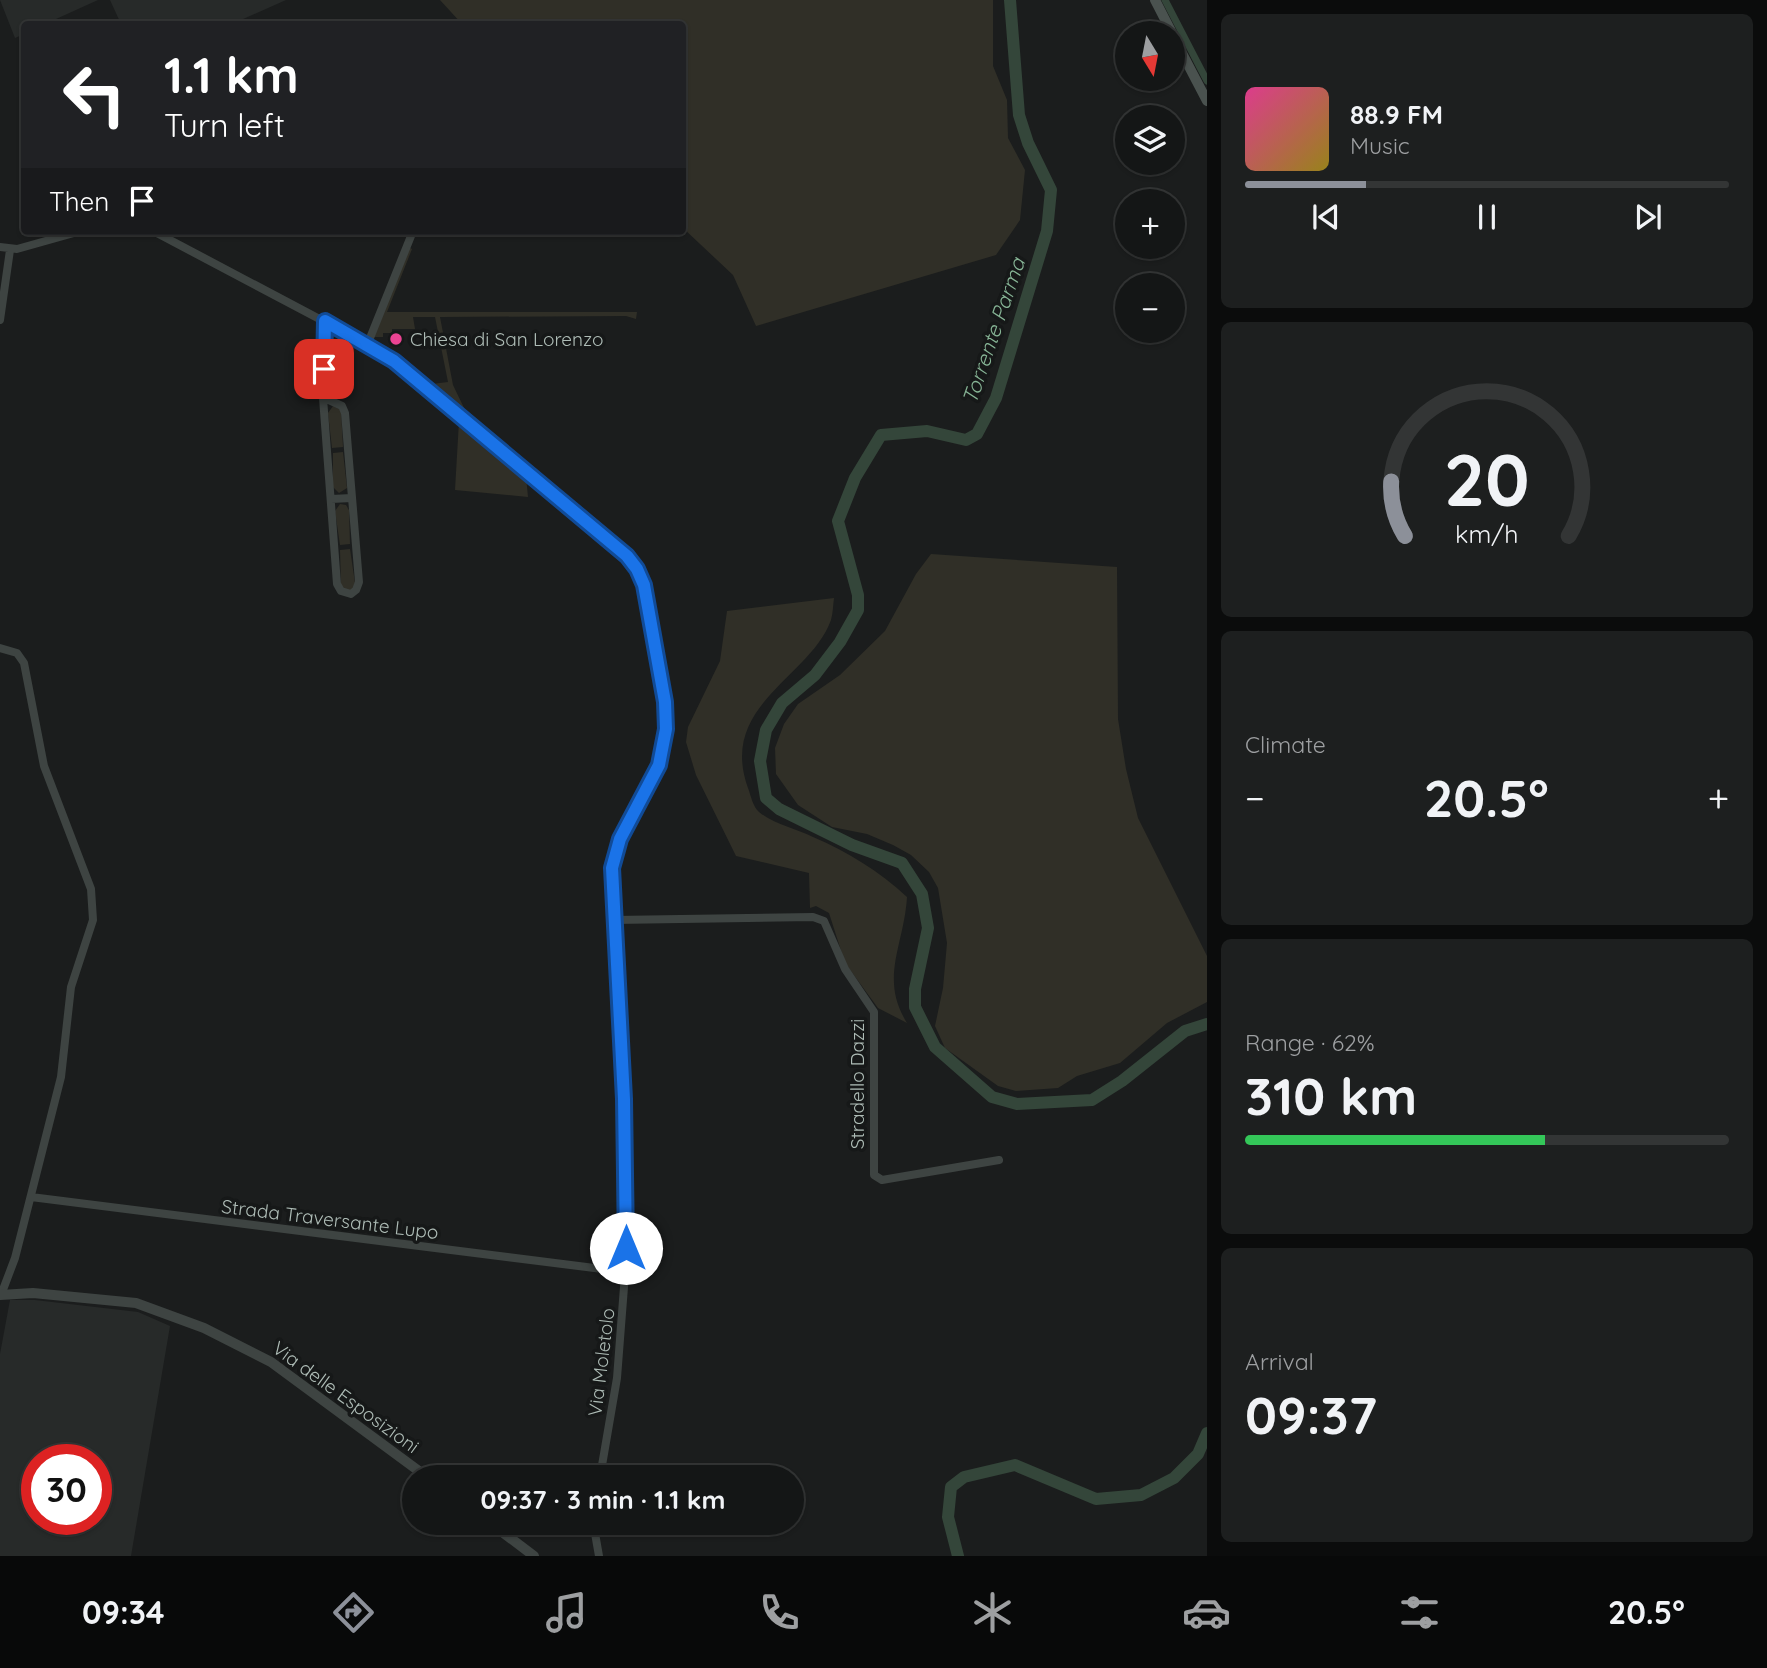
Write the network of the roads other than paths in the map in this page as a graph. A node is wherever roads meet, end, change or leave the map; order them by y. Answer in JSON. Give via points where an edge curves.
{"nodes":[{"id":1,"x":1155,"y":0,"type":"edge"},
{"id":2,"x":1166,"y":21,"type":"edge"},
{"id":3,"x":1185,"y":59,"type":"edge"},
{"id":4,"x":1207,"y":101,"type":"edge"},
{"id":5,"x":66,"y":235,"type":"edge"},
{"id":6,"x":161,"y":235,"type":"edge"},
{"id":7,"x":411,"y":235,"type":"edge"},
{"id":8,"x":0,"y":247,"type":"edge"},
{"id":9,"x":10,"y":250,"type":"junction"},
{"id":10,"x":0,"y":320,"type":"edge"},
{"id":11,"x":325,"y":321,"type":"junction"},
{"id":12,"x":368,"y":343,"type":"junction"},
{"id":13,"x":324,"y":392,"type":"junction"},
{"id":14,"x":336,"y":402,"type":"junction"},
{"id":15,"x":324,"y":415,"type":"junction"},
{"id":16,"x":352,"y":498,"type":"junction"},
{"id":17,"x":331,"y":499,"type":"junction"},
{"id":18,"x":0,"y":648,"type":"edge"},
{"id":19,"x":614,"y":920,"type":"junction"},
{"id":20,"x":999,"y":1160,"type":"dead end"},
{"id":21,"x":31,"y":1198,"type":"junction"},
{"id":22,"x":626,"y":1272,"type":"junction"},
{"id":23,"x":0,"y":1295,"type":"edge"},
{"id":24,"x":411,"y":1465,"type":"edge"},
{"id":25,"x":602,"y":1465,"type":"edge"},
{"id":26,"x":506,"y":1535,"type":"edge"},
{"id":27,"x":595,"y":1535,"type":"edge"},
{"id":28,"x":599,"y":1555,"type":"edge"},
{"id":29,"x":534,"y":1556,"type":"edge"}],
"edges":[{"from":1,"to":2,"type":"main road"},
{"from":3,"to":4,"type":"main road"},
{"from":5,"to":9,"type":"street"},
{"from":6,"to":11,"type":"street","name":"Via Moletolo"},
{"from":7,"to":12,"type":"street"},
{"from":8,"to":9,"type":"street"},
{"from":9,"to":10,"type":"street"},
{"from":11,"to":12,"type":"street","name":"Via Moletolo"},
{"from":11,"to":13,"type":"street"},
{"from":12,"to":19,"type":"street","name":"Via Moletolo","via":[[624,553],[641,576],[665,702],[666,736],[656,771],[614,856]]},
{"from":13,"to":14,"type":"street"},
{"from":13,"to":15,"type":"street"},
{"from":14,"to":15,"type":"street","via":[[326,407]]},
{"from":14,"to":16,"type":"street","via":[[345,411]]},
{"from":15,"to":17,"type":"street"},
{"from":16,"to":17,"type":"street"},
{"from":16,"to":17,"type":"street","via":[[359,584],[349,594],[338,586]]},
{"from":18,"to":21,"type":"street","via":[[17,653],[24,663],[41,756],[94,906],[91,930],[72,983],[64,1065]]},
{"from":19,"to":20,"type":"street","name":"Stradello Dazzi","via":[[813,917],[824,921],[845,969],[874,1012],[874,1175],[882,1180]]},
{"from":19,"to":22,"type":"street","name":"Via Moletolo"},
{"from":21,"to":22,"type":"street","name":"Strada Traversante Lupo"},
{"from":21,"to":23,"type":"street","via":[[13,1266]]},
{"from":22,"to":25,"type":"street","name":"Via Moletolo","via":[[617,1378]]},
{"from":23,"to":24,"type":"street","name":"Via delle Esposizioni","via":[[33,1293],[136,1303],[204,1328],[271,1362]]},
{"from":26,"to":29,"type":"street"},
{"from":27,"to":28,"type":"street"}]}
